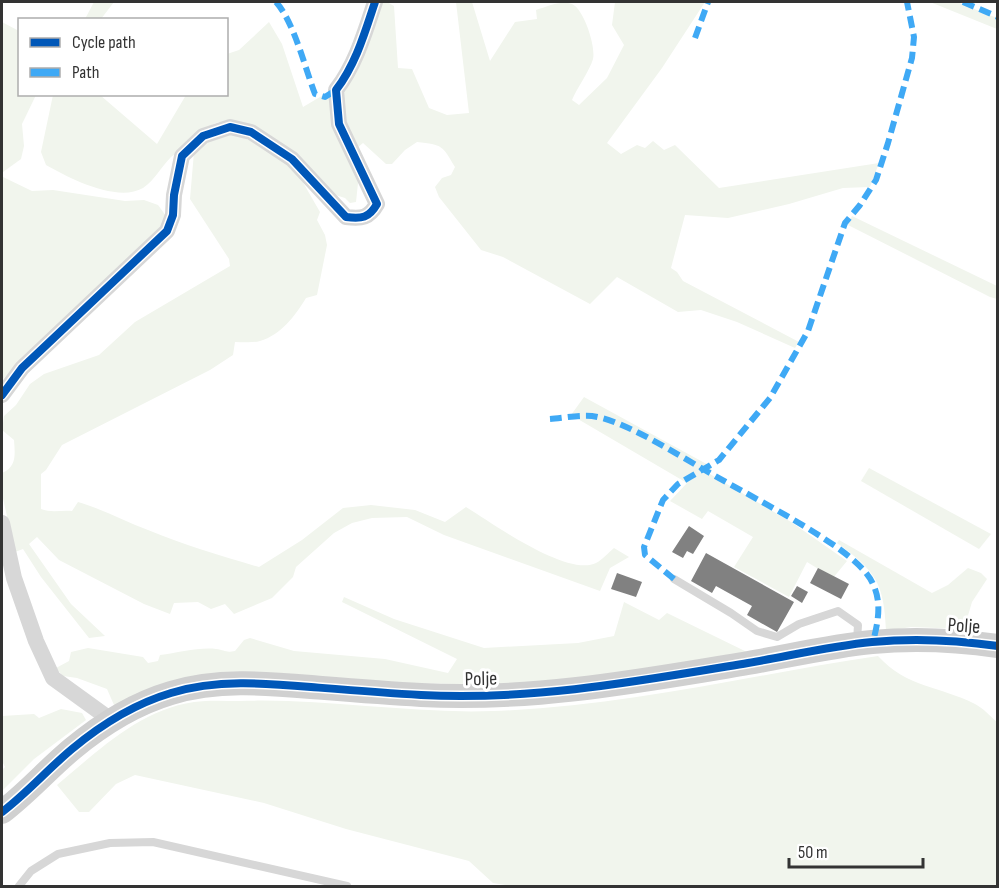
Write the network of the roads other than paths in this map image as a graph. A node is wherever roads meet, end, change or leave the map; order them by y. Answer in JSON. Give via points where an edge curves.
{"nodes":[{"id":1,"x":375,"y":2,"type":"edge"},
{"id":2,"x":2,"y":395,"type":"edge"},
{"id":3,"x":2,"y":523,"type":"edge"},
{"id":4,"x":675,"y":579,"type":"dead end"},
{"id":5,"x":856,"y":644,"type":"junction"},
{"id":6,"x":998,"y":646,"type":"edge"},
{"id":7,"x":111,"y":720,"type":"junction"},
{"id":8,"x":2,"y":812,"type":"edge"},
{"id":9,"x":20,"y":886,"type":"edge"},
{"id":10,"x":347,"y":886,"type":"edge"}],
"edges":[{"from":1,"to":2,"type":"street","via":[[355,59],[336,90],[339,124],[376,204],[372,213],[346,217],[292,159],[251,132],[230,127],[203,136],[182,156],[167,231],[22,368]]},
{"from":3,"to":7,"type":"street","via":[[14,578],[53,678]]},
{"from":4,"to":5,"type":"lane","via":[[757,631],[777,637],[799,624],[838,611],[858,625]]},
{"from":5,"to":6,"type":"street","name":"Polje","via":[[916,640]]},
{"from":5,"to":7,"type":"street","name":"Polje","via":[[651,679],[518,694],[422,695],[279,684],[201,685],[140,704]]},
{"from":7,"to":8,"type":"street","name":"Polje"},
{"from":9,"to":10,"type":"lane","via":[[31,871],[58,854],[110,843],[153,842]]}]}
